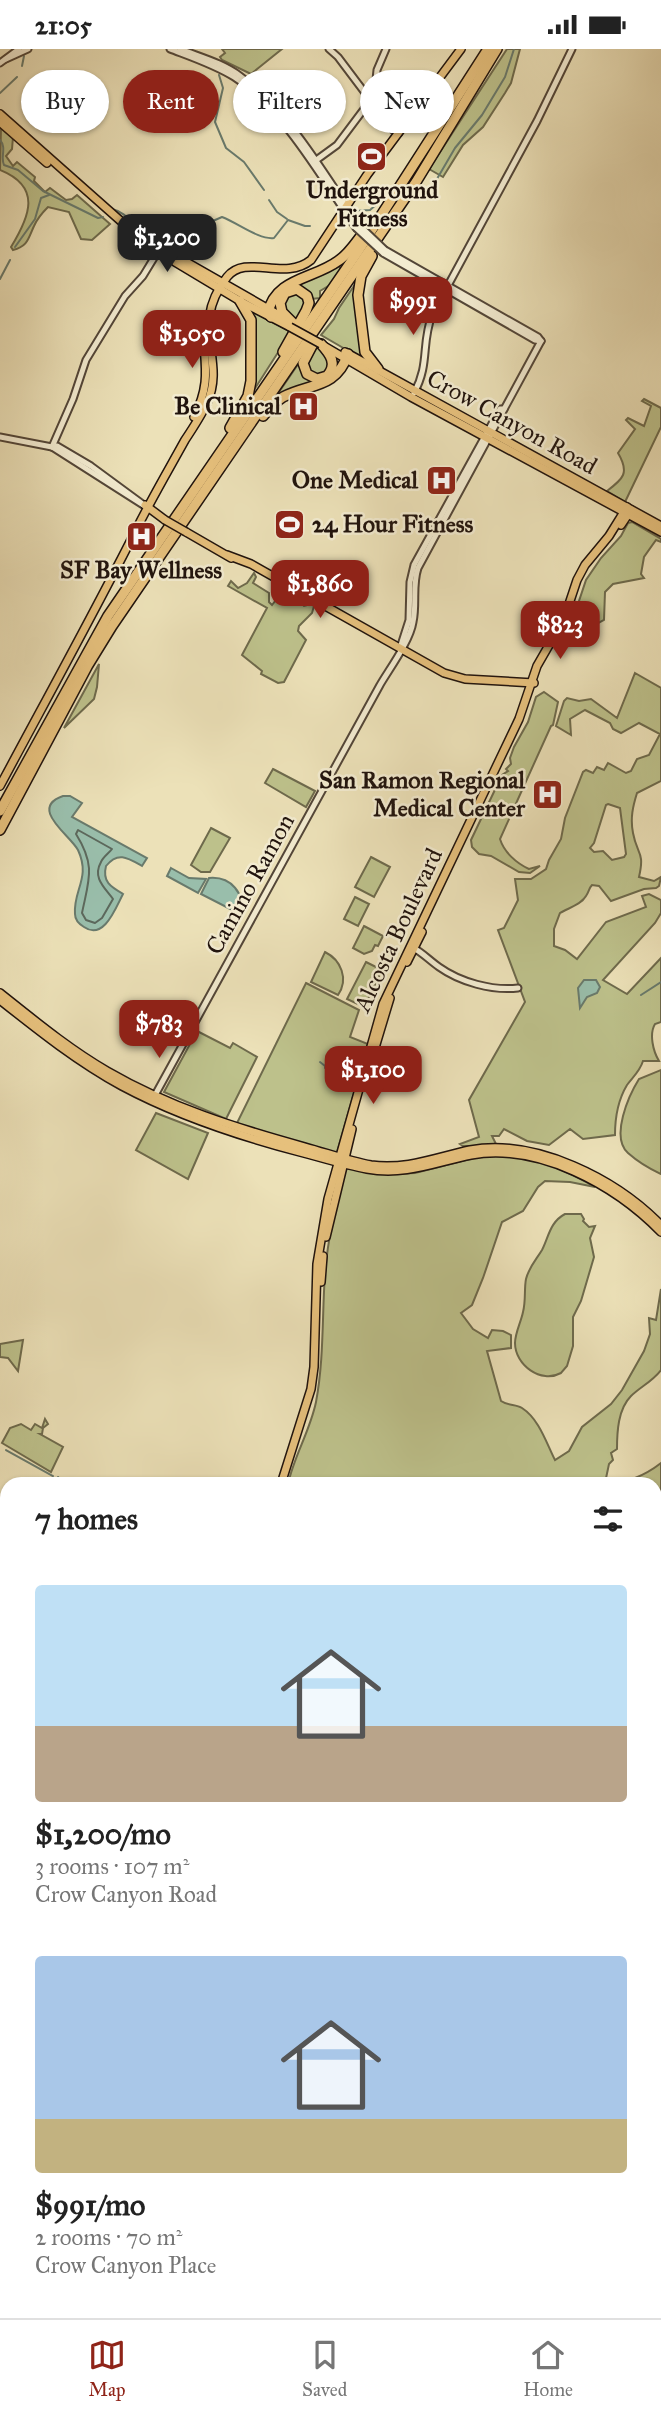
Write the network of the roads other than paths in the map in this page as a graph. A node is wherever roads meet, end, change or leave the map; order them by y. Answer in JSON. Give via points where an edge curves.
{"nodes":[{"id":1,"x":19,"y":49,"type":"edge"},
{"id":2,"x":29,"y":49,"type":"edge"},
{"id":3,"x":170,"y":49,"type":"edge"},
{"id":4,"x":180,"y":49,"type":"edge"},
{"id":5,"x":330,"y":49,"type":"edge"},
{"id":6,"x":386,"y":49,"type":"edge"},
{"id":7,"x":461,"y":49,"type":"edge"},
{"id":8,"x":488,"y":49,"type":"edge"},
{"id":9,"x":497,"y":49,"type":"edge"},
{"id":10,"x":572,"y":49,"type":"edge"},
{"id":11,"x":2,"y":51,"type":"dead end"},
{"id":12,"x":3,"y":61,"type":"edge"},
{"id":13,"x":377,"y":70,"type":"edge"},
{"id":14,"x":446,"y":70,"type":"edge"},
{"id":15,"x":360,"y":88,"type":"edge"},
{"id":16,"x":0,"y":114,"type":"edge"},
{"id":17,"x":360,"y":114,"type":"edge"},
{"id":18,"x":0,"y":122,"type":"edge"},
{"id":19,"x":399,"y":133,"type":"edge"},
{"id":20,"x":315,"y":161,"type":"junction"},
{"id":21,"x":416,"y":182,"type":"junction"},
{"id":22,"x":346,"y":209,"type":"junction"},
{"id":23,"x":385,"y":210,"type":"junction"},
{"id":24,"x":327,"y":240,"type":"junction"},
{"id":25,"x":159,"y":250,"type":"junction"},
{"id":26,"x":346,"y":285,"type":"junction"},
{"id":27,"x":219,"y":286,"type":"junction"},
{"id":28,"x":446,"y":288,"type":"junction"},
{"id":29,"x":240,"y":301,"type":"junction"},
{"id":30,"x":270,"y":313,"type":"junction"},
{"id":31,"x":292,"y":325,"type":"junction"},
{"id":32,"x":322,"y":342,"type":"junction"},
{"id":33,"x":347,"y":356,"type":"junction"},
{"id":34,"x":378,"y":369,"type":"junction"},
{"id":35,"x":269,"y":381,"type":"junction"},
{"id":36,"x":413,"y":394,"type":"junction"},
{"id":37,"x":489,"y":435,"type":"junction"},
{"id":38,"x":0,"y":437,"type":"edge"},
{"id":39,"x":52,"y":447,"type":"junction"},
{"id":40,"x":230,"y":455,"type":"junction"},
{"id":41,"x":209,"y":468,"type":"junction"},
{"id":42,"x":146,"y":506,"type":"junction"},
{"id":43,"x":627,"y":511,"type":"junction"},
{"id":44,"x":661,"y":526,"type":"edge"},
{"id":45,"x":661,"y":532,"type":"edge"},
{"id":46,"x":400,"y":648,"type":"junction"},
{"id":47,"x":517,"y":681,"type":"junction"},
{"id":48,"x":533,"y":683,"type":"junction"},
{"id":49,"x":528,"y":695,"type":"junction"},
{"id":50,"x":0,"y":776,"type":"edge"},
{"id":51,"x":0,"y":786,"type":"edge"},
{"id":52,"x":1,"y":807,"type":"edge"},
{"id":53,"x":0,"y":830,"type":"edge"},
{"id":54,"x":411,"y":949,"type":"junction"},
{"id":55,"x":518,"y":988,"type":"dead end"},
{"id":56,"x":0,"y":993,"type":"edge"},
{"id":57,"x":0,"y":1000,"type":"edge"},
{"id":58,"x":153,"y":1098,"type":"junction"},
{"id":59,"x":342,"y":1160,"type":"junction"},
{"id":60,"x":661,"y":1225,"type":"edge"},
{"id":61,"x":661,"y":1232,"type":"edge"},
{"id":62,"x":286,"y":1477,"type":"edge"}],
"edges":[{"from":1,"to":12,"type":"street"},
{"from":2,"to":12,"type":"street"},
{"from":3,"to":22,"type":"street","via":[[223,71],[250,89],[282,121]]},
{"from":4,"to":20,"type":"street","via":[[238,75],[285,119]]},
{"from":5,"to":15,"type":"street"},
{"from":6,"to":13,"type":"street"},
{"from":7,"to":14,"type":"main road"},
{"from":8,"to":23,"type":"highway"},
{"from":9,"to":21,"type":"highway"},
{"from":10,"to":28,"type":"street"},
{"from":11,"to":12,"type":"street"},
{"from":16,"to":25,"type":"main road","name":"Crow Canyon Road"},
{"from":17,"to":20,"type":"street","via":[[337,145]]},
{"from":18,"to":25,"type":"main road","name":"Crow Canyon Road","via":[[124,230]]},
{"from":19,"to":22,"type":"main road"},
{"from":20,"to":22,"type":"street"},
{"from":21,"to":26,"type":"highway"},
{"from":21,"to":34,"type":"highway","via":[[360,281],[365,352]]},
{"from":22,"to":24,"type":"main road"},
{"from":22,"to":24,"type":"main road"},
{"from":22,"to":28,"type":"street","bridge":true,"via":[[384,251]]},
{"from":23,"to":30,"type":"highway","via":[[339,261],[283,287]]},
{"from":23,"to":35,"type":"highway"},
{"from":24,"to":27,"type":"main road","via":[[312,260],[299,268],[284,270],[250,262],[226,272]]},
{"from":25,"to":27,"type":"main road","name":"Crow Canyon Road"},
{"from":25,"to":39,"type":"street","via":[[86,360]]},
{"from":26,"to":32,"type":"highway","via":[[304,360],[305,370],[317,379],[327,376],[333,367]]},
{"from":26,"to":40,"type":"highway"},
{"from":27,"to":29,"type":"main road","name":"Crow Canyon Road"},
{"from":27,"to":30,"type":"main road","name":"Crow Canyon Road"},
{"from":27,"to":42,"type":"main road","via":[[205,310],[204,394]]},
{"from":28,"to":36,"type":"street","via":[[427,328],[424,370]]},
{"from":28,"to":37,"type":"street","name":"Camino Ramon","via":[[541,341]]},
{"from":29,"to":30,"type":"main road","name":"Crow Canyon Road"},
{"from":29,"to":41,"type":"highway","via":[[252,324],[250,386]]},
{"from":30,"to":31,"type":"main road","name":"Crow Canyon Road"},
{"from":31,"to":32,"type":"main road","name":"Crow Canyon Road","bridge":true},
{"from":31,"to":35,"type":"highway","via":[[280,303],[285,293],[297,289],[307,296],[308,307]]},
{"from":32,"to":33,"type":"main road","name":"Crow Canyon Road"},
{"from":33,"to":34,"type":"main road","name":"Crow Canyon Road"},
{"from":33,"to":36,"type":"main road","name":"Crow Canyon Road"},
{"from":33,"to":40,"type":"highway","via":[[329,381],[276,402]]},
{"from":34,"to":36,"type":"main road","name":"Crow Canyon Road"},
{"from":35,"to":41,"type":"highway"},
{"from":36,"to":37,"type":"main road","name":"Crow Canyon Road"},
{"from":37,"to":43,"type":"main road","name":"Crow Canyon Road"},
{"from":37,"to":46,"type":"street","name":"Camino Ramon","via":[[418,568],[413,625]]},
{"from":38,"to":39,"type":"street"},
{"from":39,"to":42,"type":"street"},
{"from":40,"to":53,"type":"highway","via":[[99,647]]},
{"from":41,"to":52,"type":"highway","via":[[108,616]]},
{"from":42,"to":46,"type":"main road","bridge":true},
{"from":42,"to":50,"type":"main road"},
{"from":42,"to":51,"type":"main road"},
{"from":43,"to":44,"type":"main road","name":"Crow Canyon Road"},
{"from":43,"to":45,"type":"main road","name":"Crow Canyon Road"},
{"from":43,"to":48,"type":"main road","name":"Alcosta Boulevard","via":[[581,571]]},
{"from":46,"to":47,"type":"main road","via":[[461,678]]},
{"from":46,"to":58,"type":"street","name":"Camino Ramon"},
{"from":47,"to":48,"type":"main road"},
{"from":47,"to":49,"type":"main road"},
{"from":48,"to":49,"type":"main road","name":"Alcosta Boulevard"},
{"from":48,"to":54,"type":"main road","name":"Alcosta Boulevard","via":[[526,716]]},
{"from":49,"to":54,"type":"main road","name":"Alcosta Boulevard"},
{"from":54,"to":55,"type":"street","via":[[474,982],[496,989]]},
{"from":54,"to":59,"type":"main road","name":"Alcosta Boulevard","via":[[386,1008]]},
{"from":56,"to":58,"type":"main road","via":[[94,1062]]},
{"from":57,"to":58,"type":"main road","via":[[67,1051],[119,1084]]},
{"from":58,"to":59,"type":"main road"},
{"from":59,"to":60,"type":"main road","via":[[400,1166],[479,1149],[534,1152],[561,1160],[611,1187]]},
{"from":59,"to":61,"type":"main road","via":[[376,1171],[400,1171],[480,1154],[533,1156],[614,1195]]},
{"from":59,"to":62,"type":"main road","name":"Alcosta Boulevard","via":[[322,1264],[313,1402]]}]}
